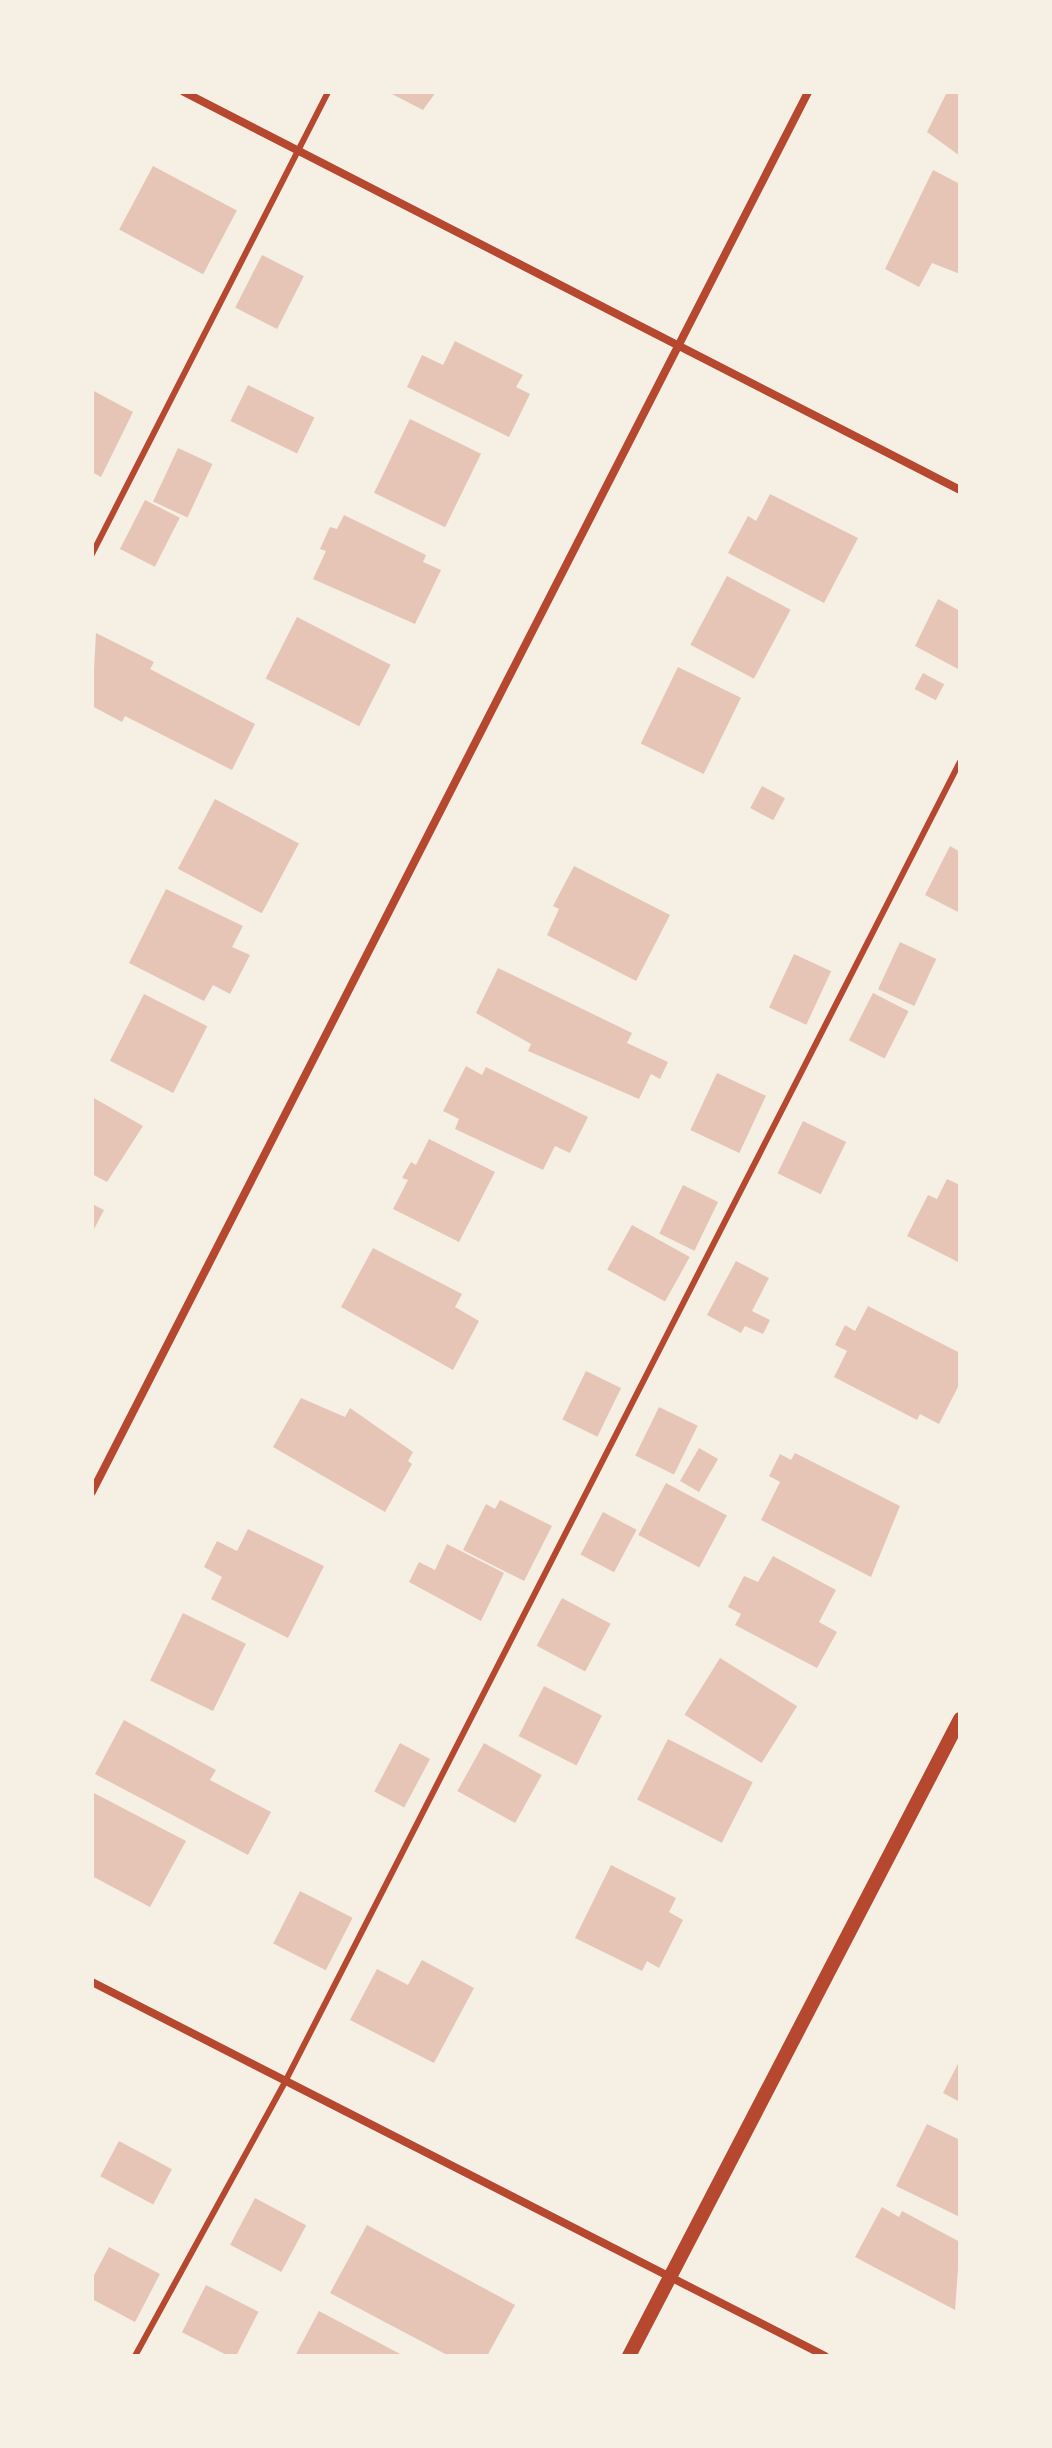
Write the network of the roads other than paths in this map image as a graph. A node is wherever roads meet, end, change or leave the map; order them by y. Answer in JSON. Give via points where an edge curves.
{"nodes":[{"id":1,"x":184,"y":92,"type":"edge"},
{"id":2,"x":328,"y":92,"type":"edge"},
{"id":3,"x":808,"y":92,"type":"edge"},
{"id":4,"x":298,"y":150,"type":"junction"},
{"id":5,"x":677,"y":343,"type":"junction"},
{"id":6,"x":960,"y":490,"type":"edge"},
{"id":7,"x":92,"y":554,"type":"edge"},
{"id":8,"x":960,"y":762,"type":"edge"},
{"id":9,"x":92,"y":1492,"type":"edge"},
{"id":10,"x":960,"y":1719,"type":"edge"},
{"id":11,"x":92,"y":1982,"type":"edge"},
{"id":12,"x":286,"y":2080,"type":"junction"},
{"id":13,"x":670,"y":2278,"type":"junction"},
{"id":14,"x":135,"y":2356,"type":"edge"},
{"id":15,"x":629,"y":2356,"type":"edge"},
{"id":16,"x":825,"y":2356,"type":"edge"}],
"edges":[{"from":1,"to":4,"type":"street"},
{"from":2,"to":4,"type":"lane"},
{"from":3,"to":5,"type":"street"},
{"from":4,"to":5,"type":"street"},
{"from":4,"to":7,"type":"lane"},
{"from":5,"to":6,"type":"street"},
{"from":5,"to":9,"type":"street"},
{"from":8,"to":12,"type":"lane"},
{"from":10,"to":13,"type":"street"},
{"from":11,"to":12,"type":"street"},
{"from":12,"to":13,"type":"street"},
{"from":12,"to":14,"type":"lane"},
{"from":13,"to":15,"type":"street"},
{"from":13,"to":16,"type":"street"}]}
